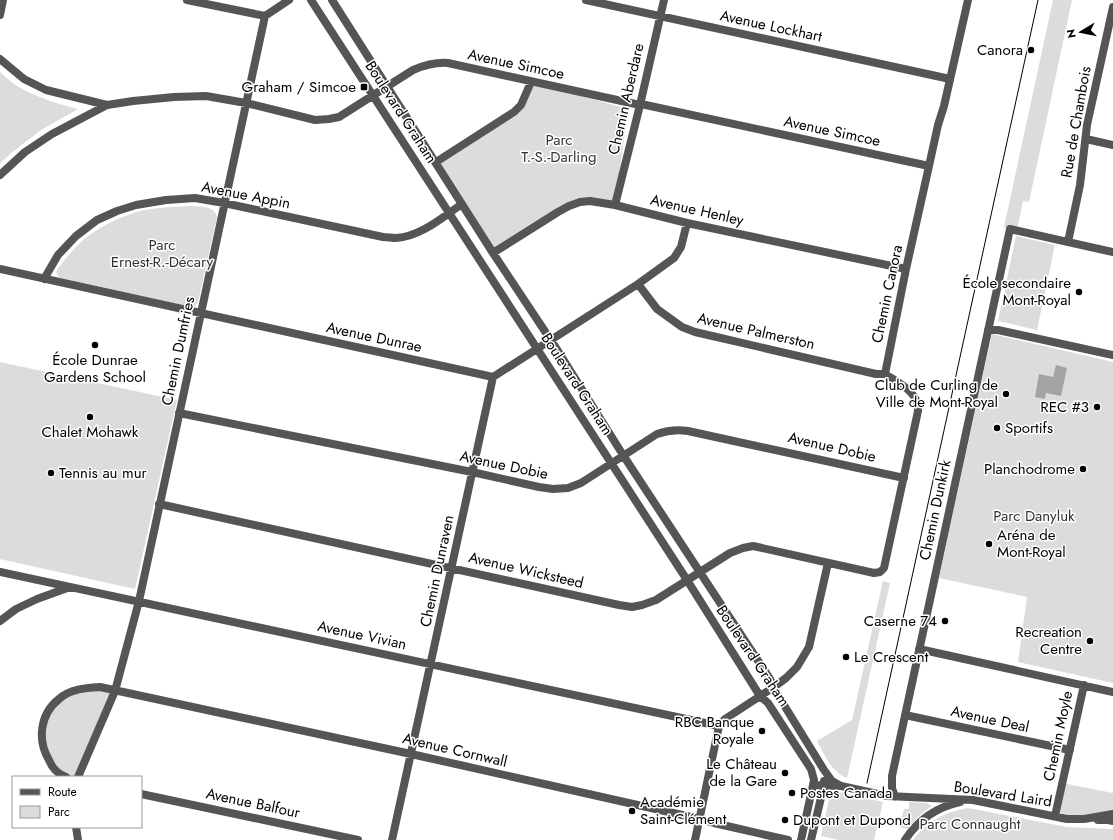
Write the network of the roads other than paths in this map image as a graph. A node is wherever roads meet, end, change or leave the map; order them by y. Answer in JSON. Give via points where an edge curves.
{"nodes":[{"id":1,"x":3,"y":0,"type":"edge"},
{"id":2,"x":187,"y":0,"type":"edge"},
{"id":3,"x":288,"y":0,"type":"edge"},
{"id":4,"x":311,"y":0,"type":"edge"},
{"id":5,"x":332,"y":0,"type":"edge"},
{"id":6,"x":586,"y":0,"type":"edge"},
{"id":7,"x":664,"y":0,"type":"edge"},
{"id":8,"x":968,"y":0,"type":"edge"},
{"id":9,"x":1113,"y":7,"type":"edge"},
{"id":10,"x":0,"y":15,"type":"edge"},
{"id":11,"x":265,"y":16,"type":"junction"},
{"id":12,"x":660,"y":16,"type":"junction"},
{"id":13,"x":0,"y":59,"type":"edge"},
{"id":14,"x":950,"y":79,"type":"junction"},
{"id":15,"x":531,"y":82,"type":"junction"},
{"id":16,"x":387,"y":86,"type":"junction"},
{"id":17,"x":372,"y":95,"type":"junction"},
{"id":18,"x":246,"y":103,"type":"junction"},
{"id":19,"x":107,"y":105,"type":"junction"},
{"id":20,"x":640,"y":105,"type":"junction"},
{"id":21,"x":1086,"y":139,"type":"junction"},
{"id":22,"x":1113,"y":145,"type":"edge"},
{"id":23,"x":436,"y":162,"type":"junction"},
{"id":24,"x":929,"y":166,"type":"junction"},
{"id":25,"x":0,"y":175,"type":"edge"},
{"id":26,"x":224,"y":203,"type":"junction"},
{"id":27,"x":462,"y":204,"type":"junction"},
{"id":28,"x":615,"y":205,"type":"junction"},
{"id":29,"x":449,"y":212,"type":"junction"},
{"id":30,"x":687,"y":223,"type":"junction"},
{"id":31,"x":1068,"y":242,"type":"junction"},
{"id":32,"x":1113,"y":252,"type":"edge"},
{"id":33,"x":493,"y":253,"type":"junction"},
{"id":34,"x":0,"y":269,"type":"edge"},
{"id":35,"x":906,"y":269,"type":"junction"},
{"id":36,"x":44,"y":279,"type":"junction"},
{"id":37,"x":638,"y":284,"type":"junction"},
{"id":38,"x":200,"y":314,"type":"junction"},
{"id":39,"x":988,"y":330,"type":"junction"},
{"id":40,"x":551,"y":340,"type":"junction"},
{"id":41,"x":537,"y":350,"type":"junction"},
{"id":42,"x":1113,"y":355,"type":"edge"},
{"id":43,"x":885,"y":374,"type":"junction"},
{"id":44,"x":493,"y":377,"type":"junction"},
{"id":45,"x":179,"y":413,"type":"junction"},
{"id":46,"x":624,"y":455,"type":"junction"},
{"id":47,"x":611,"y":463,"type":"junction"},
{"id":48,"x":472,"y":472,"type":"junction"},
{"id":49,"x":904,"y":478,"type":"junction"},
{"id":50,"x":160,"y":504,"type":"junction"},
{"id":51,"x":828,"y":562,"type":"junction"},
{"id":52,"x":451,"y":568,"type":"junction"},
{"id":53,"x":0,"y":572,"type":"edge"},
{"id":54,"x":699,"y":572,"type":"junction"},
{"id":55,"x":687,"y":580,"type":"junction"},
{"id":56,"x":70,"y":587,"type":"junction"},
{"id":57,"x":138,"y":601,"type":"junction"},
{"id":58,"x":0,"y":620,"type":"edge"},
{"id":59,"x":919,"y":650,"type":"junction"},
{"id":60,"x":431,"y":664,"type":"junction"},
{"id":61,"x":1084,"y":685,"type":"junction"},
{"id":62,"x":774,"y":687,"type":"junction"},
{"id":63,"x":115,"y":691,"type":"junction"},
{"id":64,"x":1113,"y":692,"type":"edge"},
{"id":65,"x":760,"y":696,"type":"junction"},
{"id":66,"x":904,"y":715,"type":"junction"},
{"id":67,"x":719,"y":726,"type":"junction"},
{"id":68,"x":1070,"y":750,"type":"junction"},
{"id":69,"x":411,"y":754,"type":"junction"},
{"id":70,"x":824,"y":770,"type":"junction"},
{"id":71,"x":62,"y":776,"type":"edge"},
{"id":72,"x":78,"y":776,"type":"edge"},
{"id":73,"x":824,"y":784,"type":"junction"},
{"id":74,"x":813,"y":785,"type":"junction"},
{"id":75,"x":841,"y":786,"type":"junction"},
{"id":76,"x":142,"y":794,"type":"edge"},
{"id":77,"x":895,"y":797,"type":"junction"},
{"id":78,"x":973,"y":800,"type":"junction"},
{"id":79,"x":1113,"y":814,"type":"edge"},
{"id":80,"x":1055,"y":816,"type":"junction"},
{"id":81,"x":700,"y":819,"type":"junction"},
{"id":82,"x":1084,"y":819,"type":"junction"},
{"id":83,"x":1113,"y":821,"type":"edge"},
{"id":84,"x":76,"y":828,"type":"edge"},
{"id":85,"x":78,"y":840,"type":"edge"},
{"id":86,"x":358,"y":840,"type":"edge"},
{"id":87,"x":392,"y":840,"type":"edge"},
{"id":88,"x":695,"y":840,"type":"edge"},
{"id":89,"x":788,"y":840,"type":"edge"},
{"id":90,"x":801,"y":840,"type":"edge"},
{"id":91,"x":811,"y":840,"type":"edge"},
{"id":92,"x":905,"y":840,"type":"edge"}],
"edges":[{"from":1,"to":10,"type":"street"},
{"from":2,"to":11,"type":"street"},
{"from":3,"to":11,"type":"street"},
{"from":4,"to":17,"type":"street","name":"Boulevard Graham"},
{"from":5,"to":16,"type":"street","name":"Boulevard Graham"},
{"from":6,"to":12,"type":"street","name":"Avenue Lockhart"},
{"from":7,"to":12,"type":"street","name":"Chemin Aberdare"},
{"from":8,"to":14,"type":"street","name":"Chemin Canora"},
{"from":9,"to":21,"type":"street","name":"Rue de Chambois"},
{"from":11,"to":18,"type":"street","name":"Chemin Dumfries"},
{"from":12,"to":14,"type":"street","name":"Avenue Lockhart"},
{"from":12,"to":20,"type":"street","name":"Chemin Aberdare"},
{"from":13,"to":19,"type":"street","name":"Avenue Simcoe","via":[[24,79],[46,90]]},
{"from":14,"to":24,"type":"street","name":"Chemin Canora"},
{"from":15,"to":16,"type":"street","name":"Avenue Simcoe","via":[[448,63],[438,63],[413,70]]},
{"from":15,"to":20,"type":"street","name":"Avenue Simcoe"},
{"from":15,"to":23,"type":"street","via":[[521,105],[514,112]]},
{"from":16,"to":17,"type":"street","name":"Avenue Simcoe"},
{"from":16,"to":23,"type":"street","name":"Boulevard Graham"},
{"from":17,"to":18,"type":"street","name":"Avenue Simcoe","via":[[339,117],[329,120],[315,120]]},
{"from":17,"to":29,"type":"street","name":"Boulevard Graham"},
{"from":18,"to":19,"type":"street","name":"Avenue Simcoe","via":[[206,96],[160,98]]},
{"from":18,"to":26,"type":"street","name":"Chemin Dumfries"},
{"from":19,"to":25,"type":"street","name":"Avenue Simcoe","via":[[52,134],[25,152]]},
{"from":20,"to":24,"type":"street","name":"Avenue Simcoe"},
{"from":20,"to":28,"type":"street","name":"Chemin Aberdare"},
{"from":21,"to":22,"type":"street"},
{"from":21,"to":31,"type":"street","name":"Rue de Chambois","via":[[1080,185]]},
{"from":23,"to":27,"type":"street","name":"Boulevard Graham"},
{"from":24,"to":35,"type":"street","name":"Chemin Canora"},
{"from":26,"to":29,"type":"street","name":"Avenue Appin","via":[[396,238],[421,232]]},
{"from":26,"to":36,"type":"street","name":"Avenue Appin","via":[[195,198],[166,200],[117,211],[97,220],[76,236],[58,255]]},
{"from":26,"to":38,"type":"street","name":"Chemin Dumfries"},
{"from":27,"to":29,"type":"street","name":"Avenue Appin"},
{"from":27,"to":33,"type":"street","name":"Boulevard Graham"},
{"from":28,"to":30,"type":"street","name":"Avenue Henley"},
{"from":28,"to":33,"type":"street","name":"Avenue Henley","via":[[590,201],[569,206]]},
{"from":29,"to":41,"type":"street","name":"Boulevard Graham"},
{"from":30,"to":35,"type":"street","name":"Avenue Henley"},
{"from":30,"to":37,"type":"street","via":[[681,246],[674,258]]},
{"from":31,"to":32,"type":"street"},
{"from":31,"to":39,"type":"street","name":"Chemin Dunkirk","via":[[1010,229]]},
{"from":33,"to":40,"type":"street","name":"Boulevard Graham"},
{"from":34,"to":36,"type":"street","name":"Avenue Dunrae"},
{"from":35,"to":43,"type":"street","name":"Chemin Canora"},
{"from":36,"to":38,"type":"street","name":"Avenue Dunrae"},
{"from":37,"to":40,"type":"street"},
{"from":37,"to":43,"type":"street","name":"Avenue Palmerston","via":[[657,309],[682,327],[695,332]]},
{"from":38,"to":44,"type":"street","name":"Avenue Dunrae"},
{"from":38,"to":45,"type":"street","name":"Chemin Dumfries"},
{"from":39,"to":42,"type":"street"},
{"from":39,"to":59,"type":"street","name":"Chemin Dunkirk"},
{"from":40,"to":41,"type":"street"},
{"from":40,"to":46,"type":"street","name":"Boulevard Graham"},
{"from":41,"to":44,"type":"street"},
{"from":41,"to":47,"type":"street","name":"Boulevard Graham"},
{"from":43,"to":49,"type":"street","via":[[913,393],[918,406]]},
{"from":44,"to":48,"type":"street","name":"Chemin Dunraven"},
{"from":45,"to":48,"type":"street","name":"Avenue Dobie"},
{"from":45,"to":50,"type":"street","name":"Chemin Dumfries"},
{"from":46,"to":47,"type":"street","name":"Avenue Dobie"},
{"from":46,"to":49,"type":"street","name":"Avenue Dobie","via":[[657,434],[673,429]]},
{"from":46,"to":54,"type":"street","name":"Boulevard Graham"},
{"from":47,"to":48,"type":"street","name":"Avenue Dobie","via":[[580,483],[568,488],[553,489]]},
{"from":47,"to":55,"type":"street","name":"Boulevard Graham"},
{"from":48,"to":52,"type":"street","name":"Chemin Dunraven"},
{"from":49,"to":51,"type":"street","name":"Avenue Wicksteed","via":[[884,568],[880,572],[874,572]]},
{"from":50,"to":52,"type":"street","name":"Avenue Wicksteed"},
{"from":50,"to":57,"type":"street","name":"Chemin Dumfries"},
{"from":51,"to":54,"type":"street","name":"Avenue Wicksteed","via":[[753,546],[734,551]]},
{"from":51,"to":62,"type":"street","via":[[809,647],[797,667]]},
{"from":52,"to":55,"type":"street","name":"Avenue Wicksteed","via":[[632,607],[656,600]]},
{"from":52,"to":60,"type":"street","name":"Chemin Dunraven"},
{"from":53,"to":56,"type":"street","name":"Avenue Vivian"},
{"from":54,"to":55,"type":"street","name":"Avenue Wicksteed"},
{"from":54,"to":62,"type":"street","name":"Boulevard Graham"},
{"from":55,"to":65,"type":"street","name":"Boulevard Graham"},
{"from":56,"to":57,"type":"street","name":"Avenue Vivian"},
{"from":56,"to":58,"type":"street","via":[[37,599]]},
{"from":57,"to":60,"type":"street","name":"Avenue Vivian"},
{"from":57,"to":63,"type":"street","name":"Chemin Dumfries"},
{"from":59,"to":61,"type":"street"},
{"from":59,"to":66,"type":"street","name":"Chemin Dunkirk"},
{"from":60,"to":67,"type":"street","name":"Avenue Vivian"},
{"from":60,"to":69,"type":"street","name":"Chemin Dunraven"},
{"from":61,"to":64,"type":"street"},
{"from":61,"to":68,"type":"street","name":"Chemin Moyle"},
{"from":62,"to":65,"type":"street"},
{"from":62,"to":70,"type":"street","name":"Boulevard Graham"},
{"from":63,"to":69,"type":"street","name":"Avenue Cornwall"},
{"from":63,"to":71,"type":"street","via":[[100,687],[71,691],[59,698],[45,717],[42,728],[43,749],[53,768]]},
{"from":63,"to":72,"type":"street","name":"Chemin Dumfries"},
{"from":65,"to":67,"type":"street","via":[[725,719]]},
{"from":65,"to":74,"type":"street","name":"Boulevard Graham","via":[[768,703],[810,769]]},
{"from":66,"to":68,"type":"street","name":"Avenue Deal"},
{"from":66,"to":77,"type":"street","name":"Chemin Dunkirk","via":[[892,776]]},
{"from":67,"to":81,"type":"street"},
{"from":68,"to":80,"type":"street","name":"Chemin Moyle"},
{"from":69,"to":81,"type":"street","name":"Avenue Cornwall"},
{"from":69,"to":87,"type":"street","name":"Chemin Dunraven"},
{"from":70,"to":73,"type":"street"},
{"from":70,"to":75,"type":"street","name":"Boulevard Laird","via":[[832,781]]},
{"from":73,"to":74,"type":"street","name":"Boulevard Laird"},
{"from":73,"to":75,"type":"street","name":"Boulevard Laird"},
{"from":73,"to":91,"type":"street"},
{"from":74,"to":90,"type":"street"},
{"from":75,"to":77,"type":"street","name":"Boulevard Laird"},
{"from":76,"to":86,"type":"street","name":"Avenue Balfour"},
{"from":77,"to":78,"type":"street","name":"Boulevard Laird"},
{"from":78,"to":80,"type":"street","name":"Boulevard Laird"},
{"from":78,"to":92,"type":"street","via":[[936,810],[912,829]]},
{"from":79,"to":82,"type":"street","name":"Boulevard Laird"},
{"from":80,"to":82,"type":"street","name":"Boulevard Laird"},
{"from":81,"to":88,"type":"street"},
{"from":81,"to":89,"type":"street","name":"Avenue Cornwall"},
{"from":82,"to":83,"type":"street"},
{"from":84,"to":85,"type":"street"}]}
